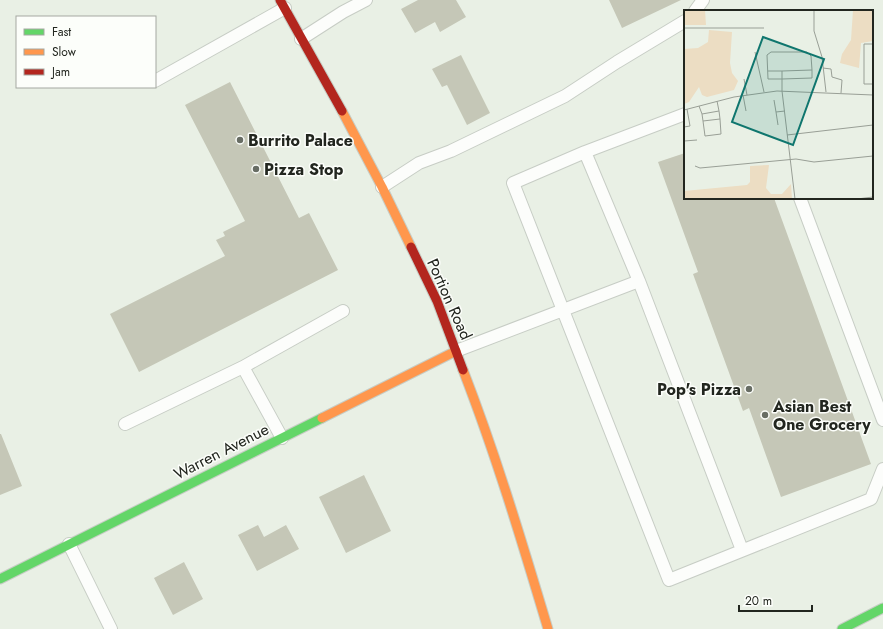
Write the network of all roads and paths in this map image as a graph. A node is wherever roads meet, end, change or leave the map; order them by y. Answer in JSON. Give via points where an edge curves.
{"nodes":[{"id":1,"x":366,"y":0,"type":"edge"},
{"id":2,"x":704,"y":0,"type":"edge"},
{"id":3,"x":282,"y":4,"type":"edge"},
{"id":4,"x":696,"y":10,"type":"edge"},
{"id":5,"x":684,"y":22,"type":"edge"},
{"id":6,"x":301,"y":38,"type":"junction"},
{"id":7,"x":156,"y":80,"type":"edge"},
{"id":8,"x":684,"y":114,"type":"edge"},
{"id":9,"x":585,"y":152,"type":"junction"},
{"id":10,"x":382,"y":188,"type":"junction"},
{"id":11,"x":800,"y":199,"type":"edge"},
{"id":12,"x":639,"y":281,"type":"junction"},
{"id":13,"x":563,"y":310,"type":"junction"},
{"id":14,"x":343,"y":311,"type":"dead end"},
{"id":15,"x":456,"y":351,"type":"junction"},
{"id":16,"x":243,"y":367,"type":"junction"},
{"id":17,"x":883,"y":420,"type":"edge"},
{"id":18,"x":125,"y":424,"type":"dead end"},
{"id":19,"x":282,"y":438,"type":"junction"},
{"id":20,"x":883,"y":469,"type":"edge"},
{"id":21,"x":69,"y":544,"type":"junction"},
{"id":22,"x":742,"y":550,"type":"junction"},
{"id":23,"x":0,"y":579,"type":"edge"},
{"id":24,"x":883,"y":608,"type":"edge"},
{"id":25,"x":111,"y":629,"type":"edge"},
{"id":26,"x":548,"y":629,"type":"edge"},
{"id":27,"x":842,"y":629,"type":"edge"}],
"edges":[{"from":1,"to":6,"type":"lane"},
{"from":2,"to":4,"type":"lane"},
{"from":3,"to":6,"type":"main road","name":"Portion Road"},
{"from":3,"to":7,"type":"lane"},
{"from":5,"to":10,"type":"lane","via":[[565,96],[451,151],[419,163]]},
{"from":6,"to":10,"type":"main road","name":"Portion Road"},
{"from":8,"to":9,"type":"lane"},
{"from":9,"to":12,"type":"lane"},
{"from":9,"to":13,"type":"lane","via":[[513,183]]},
{"from":10,"to":15,"type":"main road","name":"Portion Road","via":[[436,301]]},
{"from":11,"to":17,"type":"lane"},
{"from":12,"to":13,"type":"lane"},
{"from":12,"to":22,"type":"lane"},
{"from":13,"to":15,"type":"lane"},
{"from":13,"to":22,"type":"lane","via":[[669,580]]},
{"from":14,"to":16,"type":"lane"},
{"from":15,"to":19,"type":"main road","name":"Warren Avenue"},
{"from":15,"to":26,"type":"main road","name":"Portion Road","via":[[482,418]]},
{"from":16,"to":18,"type":"lane"},
{"from":16,"to":19,"type":"lane"},
{"from":19,"to":21,"type":"main road","name":"Warren Avenue"},
{"from":20,"to":22,"type":"lane","via":[[871,499]]},
{"from":21,"to":23,"type":"main road","name":"Warren Avenue"},
{"from":21,"to":25,"type":"lane"},
{"from":24,"to":27,"type":"main road"}]}
